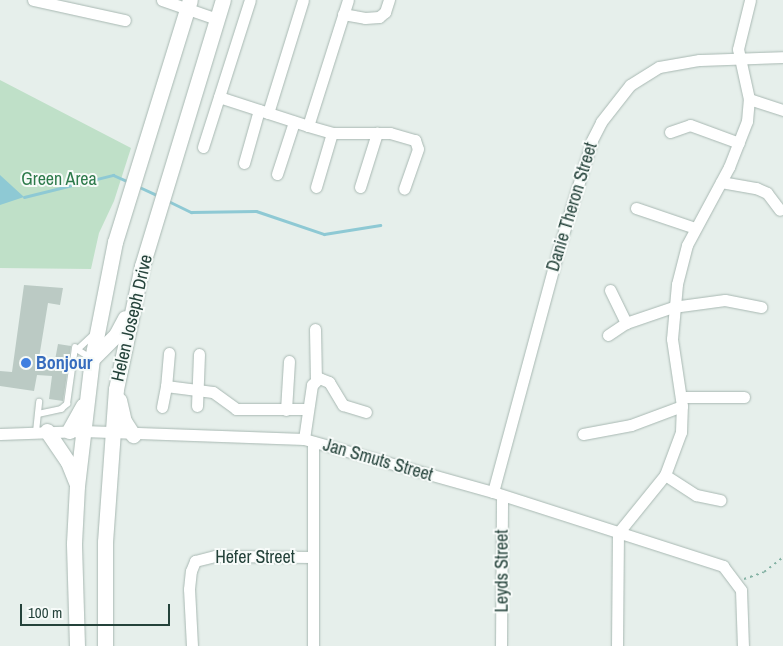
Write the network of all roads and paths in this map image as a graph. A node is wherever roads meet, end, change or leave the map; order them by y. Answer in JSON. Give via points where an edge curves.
{"nodes":[{"id":1,"x":33,"y":0,"type":"edge"},
{"id":2,"x":162,"y":0,"type":"edge"},
{"id":3,"x":223,"y":0,"type":"edge"},
{"id":4,"x":250,"y":0,"type":"edge"},
{"id":5,"x":303,"y":0,"type":"edge"},
{"id":6,"x":389,"y":0,"type":"edge"},
{"id":7,"x":750,"y":0,"type":"edge"},
{"id":8,"x":345,"y":1,"type":"edge"},
{"id":9,"x":189,"y":4,"type":"edge"},
{"id":10,"x":343,"y":14,"type":"junction"},
{"id":11,"x":217,"y":19,"type":"junction"},
{"id":12,"x":125,"y":20,"type":"dead end"},
{"id":13,"x":783,"y":57,"type":"edge"},
{"id":14,"x":739,"y":61,"type":"junction"},
{"id":15,"x":219,"y":97,"type":"junction"},
{"id":16,"x":749,"y":99,"type":"junction"},
{"id":17,"x":783,"y":110,"type":"edge"},
{"id":18,"x":264,"y":111,"type":"junction"},
{"id":19,"x":294,"y":122,"type":"junction"},
{"id":20,"x":308,"y":126,"type":"junction"},
{"id":21,"x":670,"y":132,"type":"dead end"},
{"id":22,"x":332,"y":133,"type":"junction"},
{"id":23,"x":377,"y":133,"type":"junction"},
{"id":24,"x":739,"y":143,"type":"junction"},
{"id":25,"x":203,"y":147,"type":"dead end"},
{"id":26,"x":244,"y":164,"type":"dead end"},
{"id":27,"x":277,"y":174,"type":"dead end"},
{"id":28,"x":721,"y":182,"type":"junction"},
{"id":29,"x":316,"y":187,"type":"dead end"},
{"id":30,"x":360,"y":187,"type":"dead end"},
{"id":31,"x":404,"y":188,"type":"dead end"},
{"id":32,"x":636,"y":208,"type":"dead end"},
{"id":33,"x":780,"y":210,"type":"dead end"},
{"id":34,"x":695,"y":228,"type":"junction"},
{"id":35,"x":610,"y":290,"type":"dead end"},
{"id":36,"x":133,"y":301,"type":"junction"},
{"id":37,"x":673,"y":307,"type":"junction"},
{"id":38,"x":761,"y":307,"type":"dead end"},
{"id":39,"x":626,"y":323,"type":"junction"},
{"id":40,"x":315,"y":329,"type":"dead end"},
{"id":41,"x":608,"y":335,"type":"dead end"},
{"id":42,"x":75,"y":348,"type":"dead end"},
{"id":43,"x":169,"y":352,"type":"dead end"},
{"id":44,"x":199,"y":354,"type":"dead end"},
{"id":45,"x":92,"y":359,"type":"junction"},
{"id":46,"x":289,"y":361,"type":"dead end"},
{"id":47,"x":316,"y":380,"type":"junction"},
{"id":48,"x":166,"y":386,"type":"junction"},
{"id":49,"x":116,"y":389,"type":"junction"},
{"id":50,"x":198,"y":389,"type":"junction"},
{"id":51,"x":744,"y":397,"type":"dead end"},
{"id":52,"x":39,"y":402,"type":"dead end"},
{"id":53,"x":681,"y":402,"type":"junction"},
{"id":54,"x":197,"y":406,"type":"dead end"},
{"id":55,"x":162,"y":408,"type":"dead end"},
{"id":56,"x":308,"y":409,"type":"junction"},
{"id":57,"x":286,"y":410,"type":"junction"},
{"id":58,"x":366,"y":412,"type":"dead end"},
{"id":59,"x":38,"y":414,"type":"junction"},
{"id":60,"x":76,"y":431,"type":"junction"},
{"id":61,"x":42,"y":432,"type":"junction"},
{"id":62,"x":112,"y":433,"type":"junction"},
{"id":63,"x":0,"y":434,"type":"edge"},
{"id":64,"x":583,"y":434,"type":"dead end"},
{"id":65,"x":133,"y":435,"type":"junction"},
{"id":66,"x":309,"y":440,"type":"junction"},
{"id":67,"x":665,"y":476,"type":"junction"},
{"id":68,"x":77,"y":486,"type":"junction"},
{"id":69,"x":498,"y":494,"type":"junction"},
{"id":70,"x":720,"y":500,"type":"dead end"},
{"id":71,"x":618,"y":533,"type":"junction"},
{"id":72,"x":312,"y":557,"type":"junction"},
{"id":73,"x":783,"y":557,"type":"edge"},
{"id":74,"x":737,"y":581,"type":"junction"},
{"id":75,"x":77,"y":646,"type":"edge"},
{"id":76,"x":105,"y":646,"type":"edge"},
{"id":77,"x":192,"y":646,"type":"edge"},
{"id":78,"x":313,"y":646,"type":"edge"},
{"id":79,"x":501,"y":646,"type":"edge"},
{"id":80,"x":617,"y":646,"type":"edge"},
{"id":81,"x":743,"y":646,"type":"edge"}],
"edges":[{"from":1,"to":12,"type":"street"},
{"from":2,"to":9,"type":"street"},
{"from":3,"to":11,"type":"street","name":"Helen Joseph Drive"},
{"from":4,"to":15,"type":"street"},
{"from":5,"to":18,"type":"street"},
{"from":6,"to":10,"type":"street","via":[[385,12],[379,17]]},
{"from":7,"to":14,"type":"street"},
{"from":8,"to":10,"type":"street"},
{"from":9,"to":11,"type":"street"},
{"from":9,"to":45,"type":"street","name":"Helen Joseph Drive","via":[[115,242]]},
{"from":10,"to":20,"type":"street"},
{"from":11,"to":36,"type":"street","name":"Helen Joseph Drive"},
{"from":13,"to":14,"type":"street","name":"Danie Theron Street"},
{"from":14,"to":16,"type":"street"},
{"from":14,"to":69,"type":"street","name":"Danie Theron Street","via":[[699,60],[659,67],[630,85],[601,122],[592,140],[557,254]]},
{"from":15,"to":18,"type":"street"},
{"from":15,"to":25,"type":"street"},
{"from":16,"to":17,"type":"street"},
{"from":16,"to":24,"type":"street"},
{"from":18,"to":19,"type":"street"},
{"from":18,"to":26,"type":"street"},
{"from":19,"to":20,"type":"street"},
{"from":19,"to":27,"type":"street"},
{"from":20,"to":22,"type":"street"},
{"from":21,"to":24,"type":"street","via":[[690,125]]},
{"from":22,"to":23,"type":"street"},
{"from":22,"to":29,"type":"street"},
{"from":23,"to":30,"type":"street"},
{"from":23,"to":31,"type":"street","via":[[400,135],[417,144]]},
{"from":24,"to":28,"type":"street"},
{"from":28,"to":33,"type":"street","via":[[767,193]]},
{"from":28,"to":34,"type":"street"},
{"from":32,"to":34,"type":"street"},
{"from":34,"to":37,"type":"street","via":[[687,245]]},
{"from":35,"to":39,"type":"street"},
{"from":36,"to":45,"type":"street","via":[[116,335]]},
{"from":36,"to":49,"type":"street","name":"Helen Joseph Drive"},
{"from":37,"to":38,"type":"street","via":[[725,300]]},
{"from":37,"to":39,"type":"street"},
{"from":37,"to":53,"type":"street","via":[[672,339]]},
{"from":39,"to":41,"type":"street"},
{"from":40,"to":47,"type":"street"},
{"from":42,"to":59,"type":"lane","via":[[67,404],[61,409]]},
{"from":43,"to":48,"type":"street"},
{"from":44,"to":50,"type":"street"},
{"from":45,"to":60,"type":"street","name":"Helen Joseph Drive","via":[[86,401]]},
{"from":46,"to":57,"type":"street"},
{"from":47,"to":56,"type":"street"},
{"from":47,"to":58,"type":"street","via":[[329,382],[343,405]]},
{"from":48,"to":50,"type":"street"},
{"from":48,"to":55,"type":"street"},
{"from":49,"to":62,"type":"street","name":"Helen Joseph Drive"},
{"from":49,"to":65,"type":"street","via":[[124,421]]},
{"from":50,"to":54,"type":"street"},
{"from":50,"to":57,"type":"street","via":[[213,392],[236,409]]},
{"from":51,"to":53,"type":"street"},
{"from":52,"to":59,"type":"lane"},
{"from":53,"to":64,"type":"street","via":[[631,425]]},
{"from":53,"to":67,"type":"street","via":[[681,432]]},
{"from":56,"to":57,"type":"street"},
{"from":56,"to":66,"type":"street"},
{"from":59,"to":61,"type":"lane"},
{"from":60,"to":61,"type":"street","name":"Jan Smuts Street"},
{"from":60,"to":62,"type":"street","name":"Jan Smuts Street"},
{"from":60,"to":68,"type":"street","name":"Helen Joseph Drive"},
{"from":61,"to":63,"type":"street","name":"Jan Smuts Street"},
{"from":61,"to":68,"type":"street","via":[[68,462]]},
{"from":62,"to":65,"type":"street","name":"Jan Smuts Street"},
{"from":62,"to":76,"type":"street","name":"Helen Joseph Drive","via":[[105,551]]},
{"from":65,"to":66,"type":"street","name":"Jan Smuts Street"},
{"from":66,"to":69,"type":"street","name":"Jan Smuts Street"},
{"from":66,"to":72,"type":"street"},
{"from":67,"to":70,"type":"street","via":[[696,495]]},
{"from":67,"to":71,"type":"street"},
{"from":68,"to":75,"type":"street","name":"Helen Joseph Drive","via":[[74,543]]},
{"from":69,"to":71,"type":"street","name":"Jan Smuts Street"},
{"from":69,"to":79,"type":"street","name":"Leyds Street"},
{"from":71,"to":74,"type":"street","name":"Jan Smuts Street","via":[[711,560],[723,566]]},
{"from":71,"to":80,"type":"street"},
{"from":72,"to":77,"type":"street","name":"Hefer Street","via":[[215,556],[195,561],[190,571],[189,589]]},
{"from":72,"to":78,"type":"street"},
{"from":73,"to":74,"type":"path","via":[[764,572]]},
{"from":74,"to":81,"type":"street","via":[[742,601]]}]}
